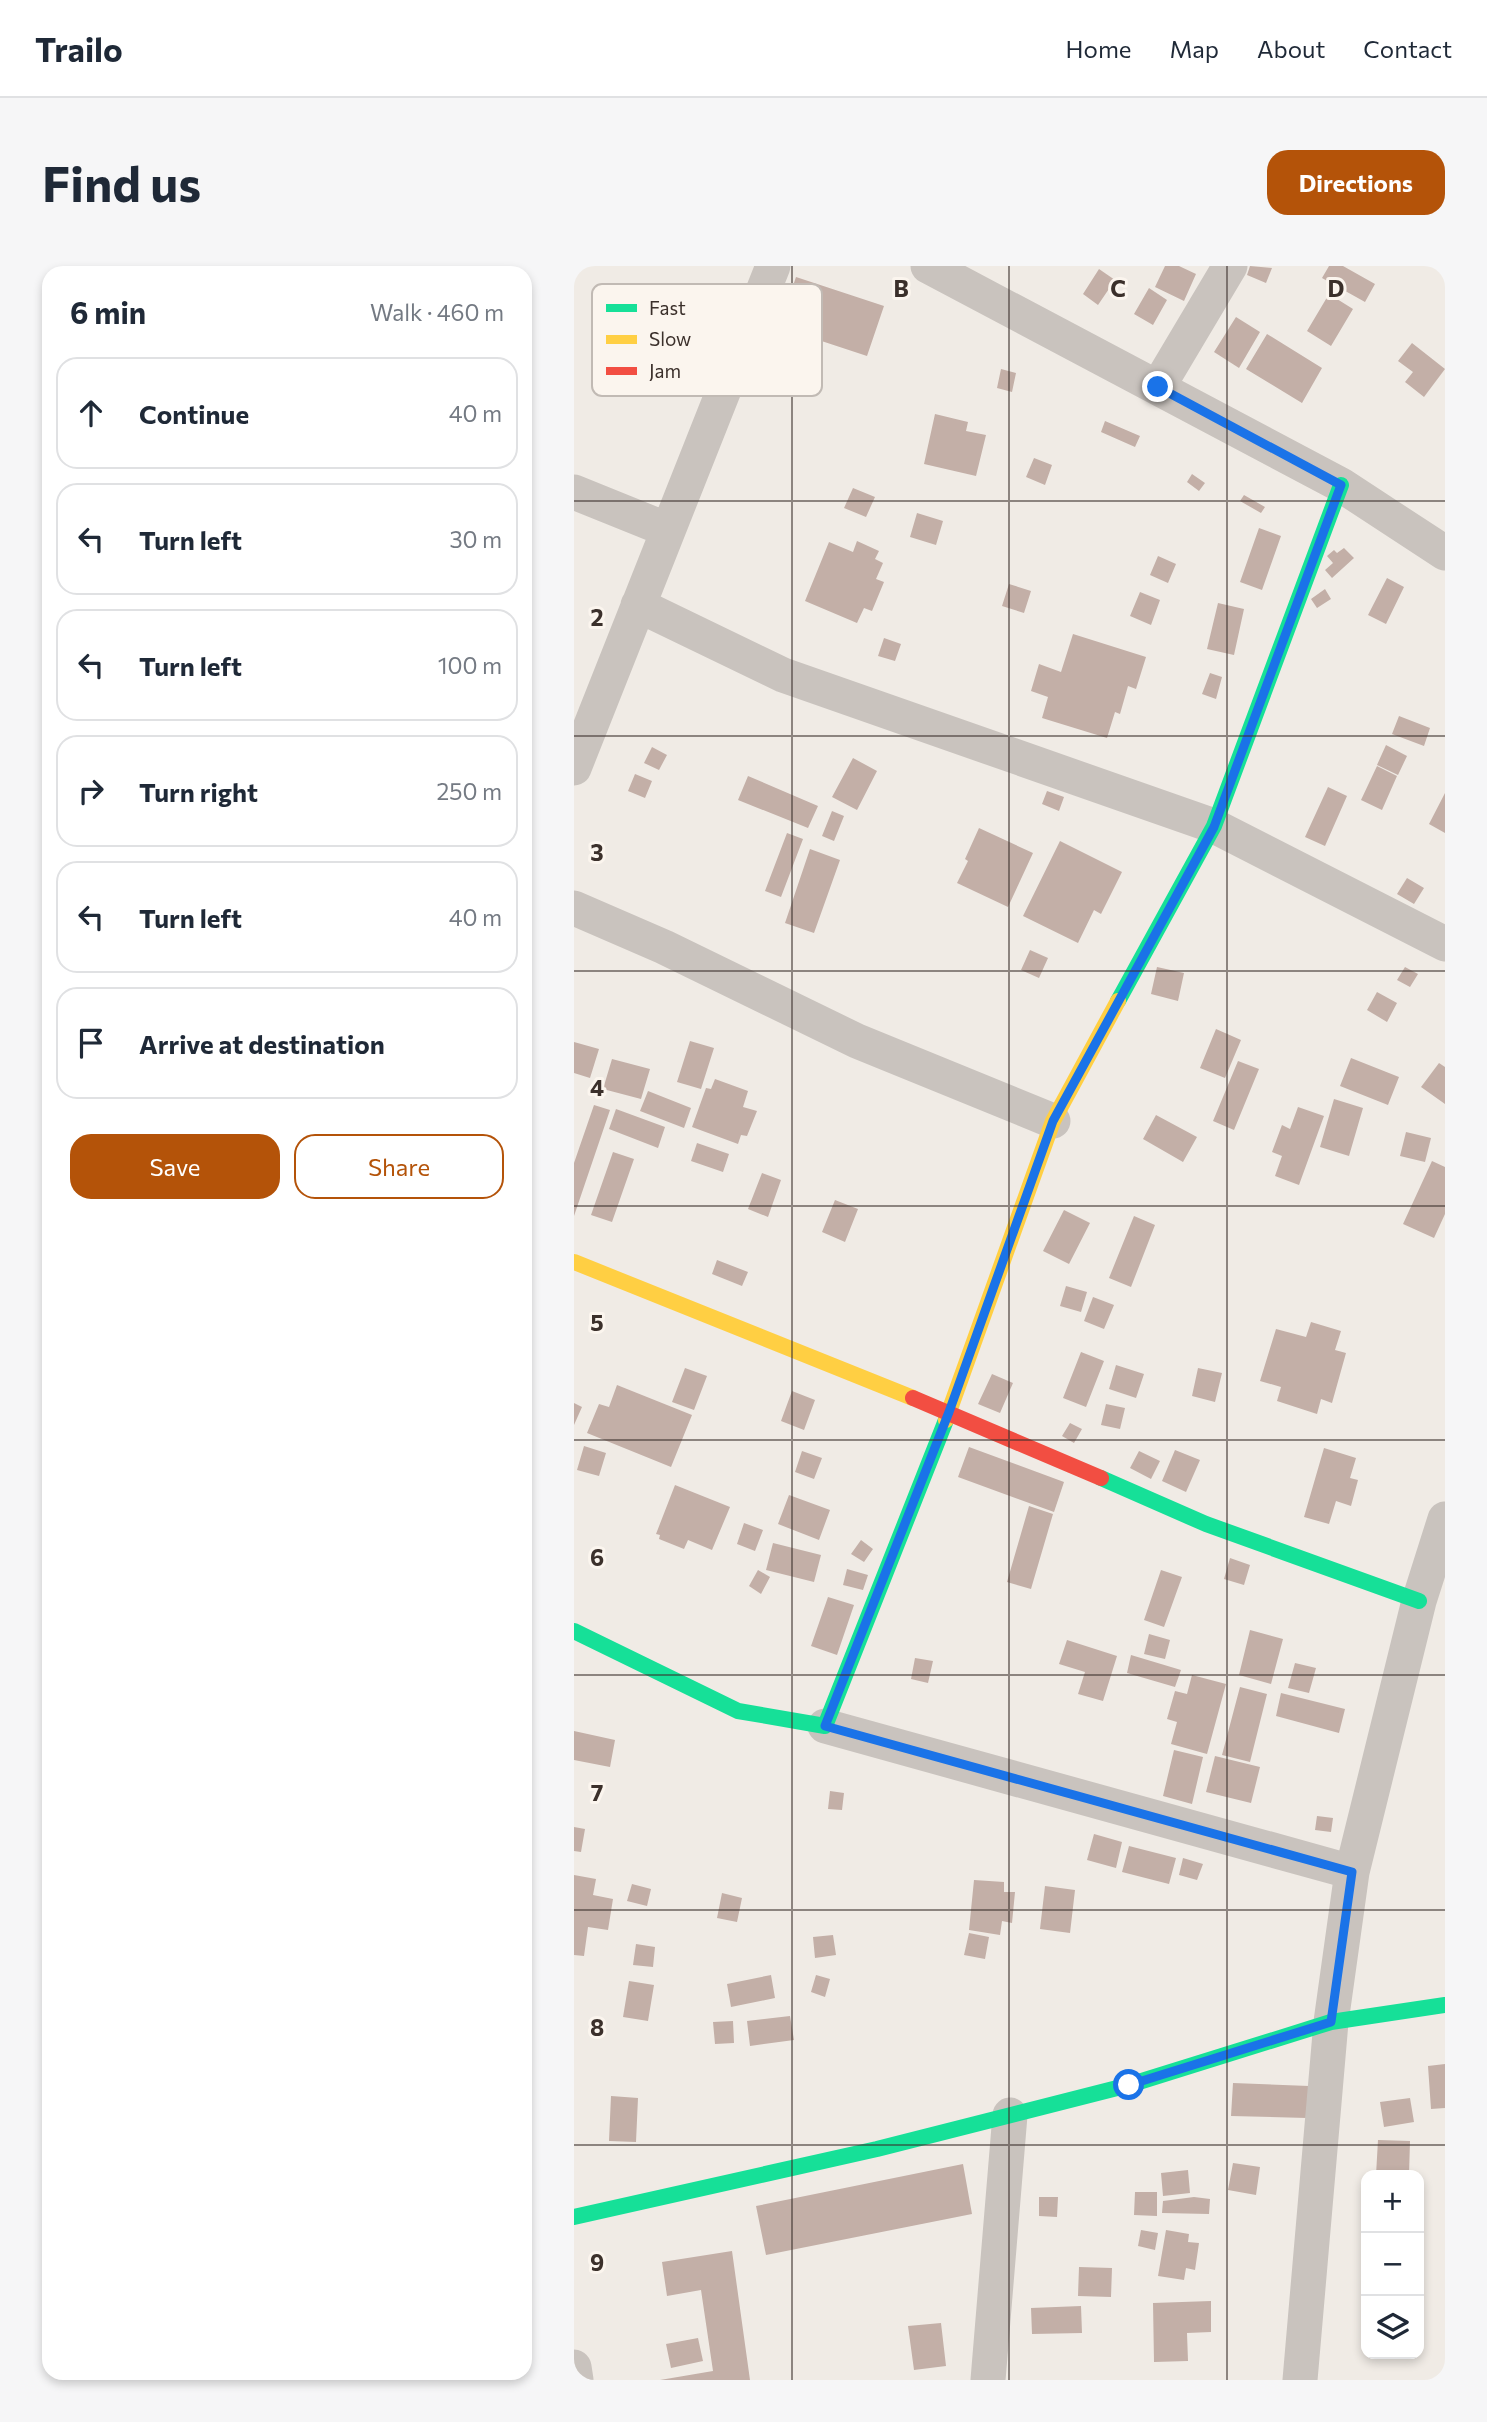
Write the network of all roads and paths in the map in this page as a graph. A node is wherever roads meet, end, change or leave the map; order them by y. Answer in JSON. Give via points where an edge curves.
{"nodes":[{"id":1,"x":773,"y":266,"type":"edge"},
{"id":2,"x":928,"y":266,"type":"edge"},
{"id":3,"x":1230,"y":266,"type":"edge"},
{"id":4,"x":766,"y":284,"type":"edge"},
{"id":5,"x":1158,"y":387,"type":"junction"},
{"id":6,"x":721,"y":396,"type":"edge"},
{"id":7,"x":1341,"y":485,"type":"junction"},
{"id":8,"x":574,"y":492,"type":"edge"},
{"id":9,"x":668,"y":530,"type":"junction"},
{"id":10,"x":1445,"y":553,"type":"edge"},
{"id":11,"x":638,"y":605,"type":"junction"},
{"id":12,"x":574,"y":768,"type":"edge"},
{"id":13,"x":1214,"y":827,"type":"junction"},
{"id":14,"x":574,"y":908,"type":"edge"},
{"id":15,"x":1445,"y":944,"type":"edge"},
{"id":16,"x":1053,"y":1121,"type":"junction"},
{"id":17,"x":574,"y":1262,"type":"edge"},
{"id":18,"x":949,"y":1412,"type":"junction"},
{"id":19,"x":1445,"y":1519,"type":"edge"},
{"id":20,"x":1419,"y":1601,"type":"junction"},
{"id":21,"x":574,"y":1631,"type":"edge"},
{"id":22,"x":825,"y":1726,"type":"junction"},
{"id":23,"x":1352,"y":1872,"type":"junction"},
{"id":24,"x":1445,"y":2005,"type":"edge"},
{"id":25,"x":1331,"y":2022,"type":"junction"},
{"id":26,"x":1010,"y":2115,"type":"junction"},
{"id":27,"x":574,"y":2217,"type":"edge"},
{"id":28,"x":574,"y":2367,"type":"edge"},
{"id":29,"x":576,"y":2380,"type":"edge"},
{"id":30,"x":988,"y":2380,"type":"edge"},
{"id":31,"x":1300,"y":2380,"type":"edge"}],
"edges":[{"from":1,"to":4,"type":"street"},
{"from":2,"to":5,"type":"street"},
{"from":3,"to":5,"type":"street"},
{"from":5,"to":7,"type":"street"},
{"from":6,"to":9,"type":"street"},
{"from":7,"to":10,"type":"street"},
{"from":7,"to":13,"type":"street"},
{"from":8,"to":9,"type":"street"},
{"from":9,"to":11,"type":"street"},
{"from":11,"to":12,"type":"street"},
{"from":11,"to":13,"type":"street","via":[[783,675]]},
{"from":13,"to":15,"type":"street"},
{"from":13,"to":16,"type":"street"},
{"from":14,"to":16,"type":"street","via":[[857,1041]]},
{"from":16,"to":18,"type":"street"},
{"from":17,"to":18,"type":"street"},
{"from":18,"to":20,"type":"street","via":[[1206,1524]]},
{"from":18,"to":22,"type":"street"},
{"from":19,"to":20,"type":"street"},
{"from":20,"to":23,"type":"street"},
{"from":21,"to":22,"type":"street","via":[[738,1711]]},
{"from":22,"to":23,"type":"street"},
{"from":23,"to":25,"type":"street"},
{"from":24,"to":25,"type":"street"},
{"from":25,"to":26,"type":"street","via":[[1129,2085]]},
{"from":25,"to":31,"type":"street"},
{"from":26,"to":27,"type":"street"},
{"from":26,"to":30,"type":"street"},
{"from":28,"to":29,"type":"street"}]}
